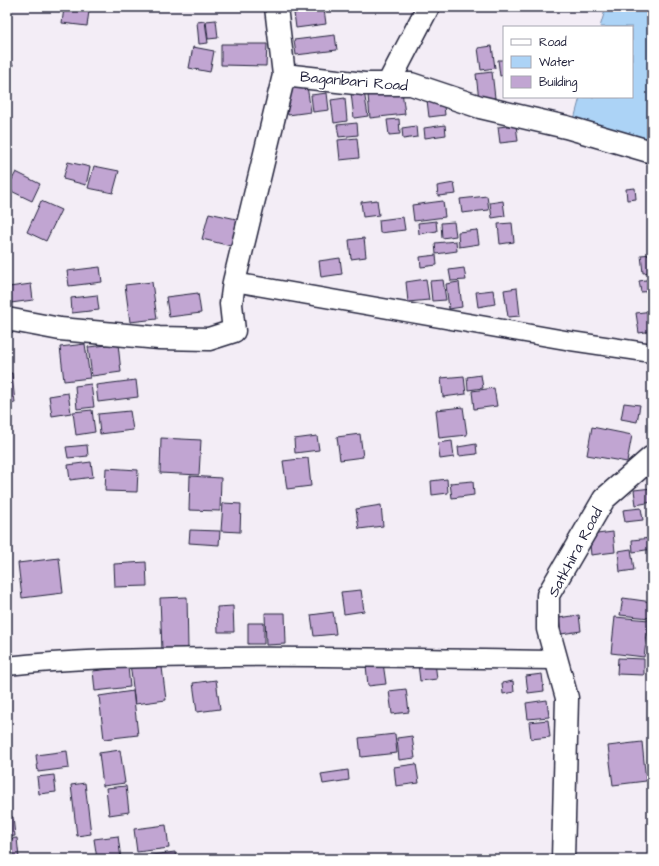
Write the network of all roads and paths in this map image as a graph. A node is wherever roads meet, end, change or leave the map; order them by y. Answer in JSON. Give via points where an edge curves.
{"nodes":[{"id":1,"x":276,"y":7,"type":"edge"},
{"id":2,"x":428,"y":7,"type":"edge"},
{"id":3,"x":284,"y":75,"type":"junction"},
{"id":4,"x":388,"y":84,"type":"junction"},
{"id":5,"x":652,"y":152,"type":"edge"},
{"id":6,"x":234,"y":282,"type":"junction"},
{"id":7,"x":7,"y":319,"type":"edge"},
{"id":8,"x":652,"y":353,"type":"edge"},
{"id":9,"x":652,"y":458,"type":"edge"},
{"id":10,"x":557,"y":660,"type":"junction"},
{"id":11,"x":7,"y":666,"type":"edge"},
{"id":12,"x":563,"y":859,"type":"edge"}],
"edges":[{"from":1,"to":3,"type":"street","name":"Baganbari Road"},
{"from":2,"to":4,"type":"street"},
{"from":3,"to":4,"type":"street","name":"Baganbari Road","via":[[364,84]]},
{"from":3,"to":6,"type":"street"},
{"from":4,"to":5,"type":"street","name":"Baganbari Road","via":[[411,84],[480,107],[566,127]]},
{"from":6,"to":7,"type":"street","via":[[231,304],[234,331],[208,339],[159,338],[60,329]]},
{"from":6,"to":8,"type":"street"},
{"from":9,"to":10,"type":"street","name":"Satkhira Road","via":[[604,499],[548,595],[548,629]]},
{"from":10,"to":11,"type":"street","via":[[327,656],[204,657]]},
{"from":10,"to":12,"type":"street","name":"Satkhira Road","via":[[567,698]]}]}
